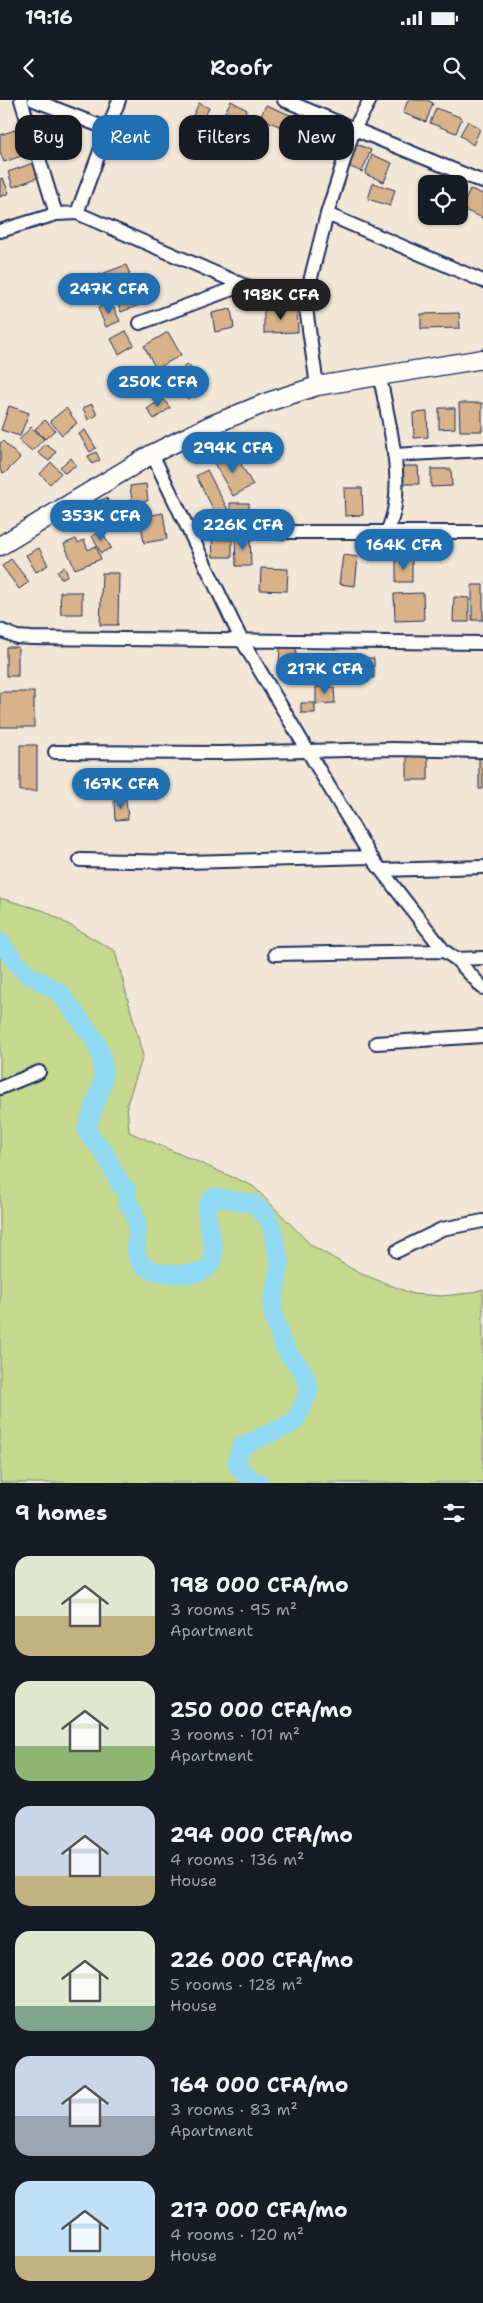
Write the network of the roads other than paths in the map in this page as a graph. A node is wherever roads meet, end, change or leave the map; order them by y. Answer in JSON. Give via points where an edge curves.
{"nodes":[{"id":1,"x":21,"y":100,"type":"edge"},
{"id":2,"x":34,"y":100,"type":"edge"},
{"id":3,"x":119,"y":100,"type":"edge"},
{"id":4,"x":284,"y":100,"type":"edge"},
{"id":5,"x":370,"y":100,"type":"edge"},
{"id":6,"x":113,"y":115,"type":"edge"},
{"id":7,"x":320,"y":115,"type":"edge"},
{"id":8,"x":92,"y":123,"type":"edge"},
{"id":9,"x":354,"y":129,"type":"joint"},
{"id":10,"x":97,"y":160,"type":"edge"},
{"id":11,"x":344,"y":160,"type":"edge"},
{"id":12,"x":483,"y":182,"type":"edge"},
{"id":13,"x":77,"y":213,"type":"junction"},
{"id":14,"x":56,"y":214,"type":"junction"},
{"id":15,"x":326,"y":214,"type":"junction"},
{"id":16,"x":0,"y":231,"type":"edge"},
{"id":17,"x":483,"y":281,"type":"edge"},
{"id":18,"x":243,"y":285,"type":"junction"},
{"id":19,"x":305,"y":301,"type":"junction"},
{"id":20,"x":140,"y":323,"type":"dead end"},
{"id":21,"x":483,"y":359,"type":"edge"},
{"id":22,"x":380,"y":377,"type":"junction"},
{"id":23,"x":317,"y":386,"type":"junction"},
{"id":24,"x":483,"y":450,"type":"edge"},
{"id":25,"x":152,"y":454,"type":"junction"},
{"id":26,"x":394,"y":455,"type":"junction"},
{"id":27,"x":190,"y":532,"type":"junction"},
{"id":28,"x":386,"y":532,"type":"junction"},
{"id":29,"x":483,"y":532,"type":"edge"},
{"id":30,"x":1,"y":543,"type":"edge"},
{"id":31,"x":0,"y":630,"type":"edge"},
{"id":32,"x":241,"y":639,"type":"junction"},
{"id":33,"x":483,"y":643,"type":"edge"},
{"id":34,"x":483,"y":751,"type":"edge"},
{"id":35,"x":55,"y":752,"type":"dead end"},
{"id":36,"x":308,"y":752,"type":"junction"},
{"id":37,"x":371,"y":857,"type":"junction"},
{"id":38,"x":80,"y":860,"type":"dead end"},
{"id":39,"x":483,"y":866,"type":"edge"},
{"id":40,"x":383,"y":870,"type":"junction"},
{"id":41,"x":444,"y":951,"type":"junction"},
{"id":42,"x":274,"y":954,"type":"dead end"},
{"id":43,"x":456,"y":958,"type":"junction"},
{"id":44,"x":483,"y":958,"type":"edge"},
{"id":45,"x":483,"y":988,"type":"edge"},
{"id":46,"x":483,"y":1036,"type":"edge"},
{"id":47,"x":376,"y":1044,"type":"dead end"},
{"id":48,"x":39,"y":1072,"type":"dead end"},
{"id":49,"x":0,"y":1088,"type":"edge"},
{"id":50,"x":483,"y":1221,"type":"edge"},
{"id":51,"x":397,"y":1251,"type":"dead end"}],
"edges":[{"from":1,"to":14,"type":"street"},
{"from":2,"to":8,"type":"street"},
{"from":3,"to":6,"type":"street"},
{"from":4,"to":7,"type":"street"},
{"from":5,"to":9,"type":"street"},
{"from":9,"to":12,"type":"street"},
{"from":10,"to":13,"type":"street"},
{"from":11,"to":15,"type":"street"},
{"from":13,"to":14,"type":"street"},
{"from":13,"to":18,"type":"street"},
{"from":14,"to":16,"type":"street"},
{"from":15,"to":17,"type":"street"},
{"from":15,"to":19,"type":"street"},
{"from":18,"to":19,"type":"street"},
{"from":18,"to":20,"type":"street"},
{"from":19,"to":23,"type":"street"},
{"from":21,"to":22,"type":"main road"},
{"from":22,"to":23,"type":"main road"},
{"from":22,"to":26,"type":"street"},
{"from":23,"to":25,"type":"main road","via":[[209,426]]},
{"from":24,"to":26,"type":"street"},
{"from":25,"to":27,"type":"street"},
{"from":25,"to":30,"type":"main road"},
{"from":26,"to":28,"type":"street","via":[[396,492],[391,524]]},
{"from":27,"to":28,"type":"street"},
{"from":27,"to":32,"type":"street"},
{"from":28,"to":29,"type":"street"},
{"from":31,"to":32,"type":"street","via":[[17,637],[31,638]]},
{"from":32,"to":33,"type":"street"},
{"from":32,"to":36,"type":"street"},
{"from":34,"to":36,"type":"street","via":[[392,749]]},
{"from":35,"to":36,"type":"street"},
{"from":36,"to":37,"type":"street"},
{"from":37,"to":38,"type":"street","via":[[184,862]]},
{"from":37,"to":40,"type":"street"},
{"from":39,"to":40,"type":"street"},
{"from":40,"to":41,"type":"street"},
{"from":41,"to":42,"type":"street"},
{"from":41,"to":43,"type":"street"},
{"from":43,"to":44,"type":"street"},
{"from":43,"to":45,"type":"street"},
{"from":46,"to":47,"type":"street"},
{"from":48,"to":49,"type":"street"},
{"from":50,"to":51,"type":"street","via":[[442,1229]]}]}
